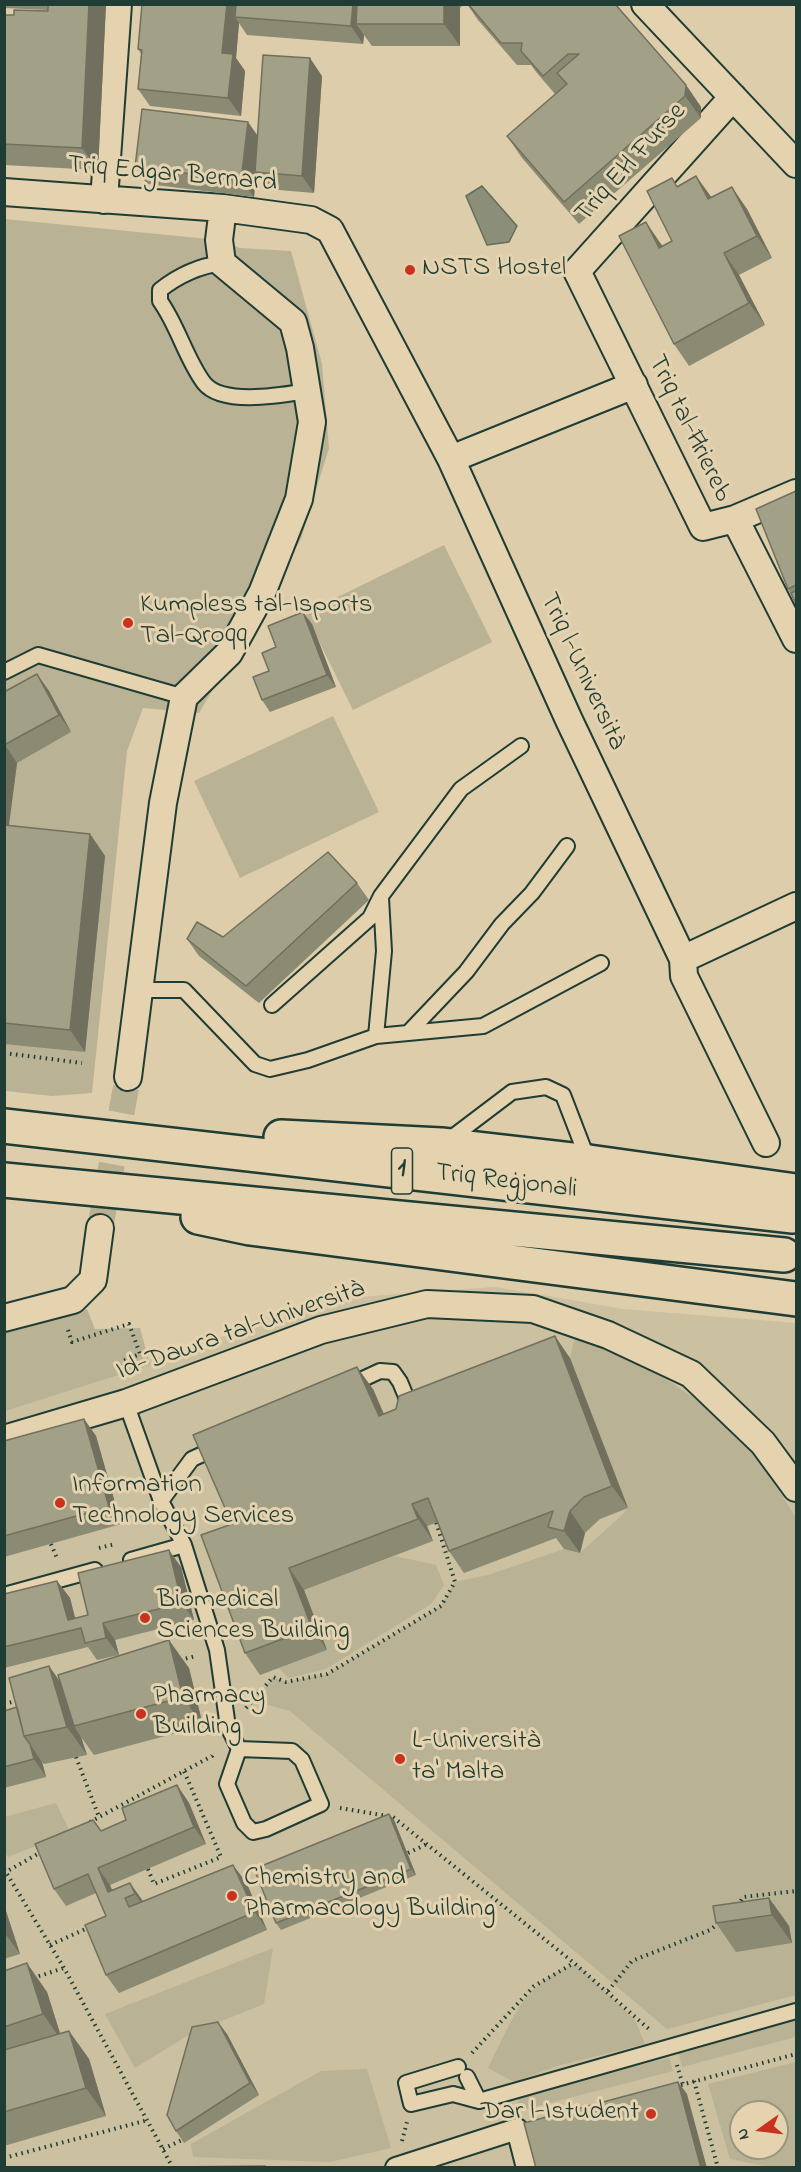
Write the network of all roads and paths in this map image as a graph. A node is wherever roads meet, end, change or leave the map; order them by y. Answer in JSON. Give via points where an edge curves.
{"nodes":[{"id":1,"x":118,"y":4,"type":"edge"},
{"id":2,"x":656,"y":8,"type":"edge"},
{"id":3,"x":733,"y":97,"type":"junction"},
{"id":4,"x":796,"y":164,"type":"edge"},
{"id":5,"x":4,"y":192,"type":"edge"},
{"id":6,"x":104,"y":200,"type":"junction"},
{"id":7,"x":223,"y":208,"type":"junction"},
{"id":8,"x":330,"y":230,"type":"joint"},
{"id":9,"x":222,"y":263,"type":"junction"},
{"id":10,"x":577,"y":271,"type":"joint"},
{"id":11,"x":634,"y":385,"type":"junction"},
{"id":12,"x":307,"y":391,"type":"junction"},
{"id":13,"x":451,"y":459,"type":"junction"},
{"id":14,"x":796,"y":493,"type":"edge"},
{"id":15,"x":735,"y":519,"type":"junction"},
{"id":16,"x":796,"y":639,"type":"edge"},
{"id":17,"x":4,"y":672,"type":"edge"},
{"id":18,"x":184,"y":697,"type":"junction"},
{"id":19,"x":521,"y":746,"type":"dead end"},
{"id":20,"x":567,"y":846,"type":"dead end"},
{"id":21,"x":381,"y":896,"type":"junction"},
{"id":22,"x":796,"y":906,"type":"edge"},
{"id":23,"x":683,"y":959,"type":"junction"},
{"id":24,"x":601,"y":963,"type":"dead end"},
{"id":25,"x":138,"y":990,"type":"junction"},
{"id":26,"x":272,"y":1005,"type":"dead end"},
{"id":27,"x":409,"y":1032,"type":"junction"},
{"id":28,"x":376,"y":1036,"type":"junction"},
{"id":29,"x":4,"y":1053,"type":"edge"},
{"id":30,"x":82,"y":1063,"type":"dead end"},
{"id":31,"x":128,"y":1077,"type":"tunnel mouth"},
{"id":32,"x":8,"y":1126,"type":"edge"},
{"id":33,"x":766,"y":1143,"type":"dead end"},
{"id":34,"x":441,"y":1145,"type":"junction"},
{"id":35,"x":589,"y":1162,"type":"junction"},
{"id":36,"x":18,"y":1182,"type":"edge"},
{"id":37,"x":795,"y":1204,"type":"edge"},
{"id":38,"x":100,"y":1228,"type":"tunnel mouth"},
{"id":39,"x":784,"y":1255,"type":"dead end"},
{"id":40,"x":796,"y":1299,"type":"edge"},
{"id":41,"x":61,"y":1304,"type":"junction"},
{"id":42,"x":4,"y":1318,"type":"edge"},
{"id":43,"x":123,"y":1361,"type":"dead end"},
{"id":44,"x":339,"y":1391,"type":"edge"},
{"id":45,"x":126,"y":1403,"type":"junction"},
{"id":46,"x":415,"y":1418,"type":"edge"},
{"id":47,"x":4,"y":1439,"type":"edge"},
{"id":48,"x":234,"y":1439,"type":"edge"},
{"id":49,"x":796,"y":1488,"type":"edge"},
{"id":50,"x":160,"y":1501,"type":"junction"},
{"id":51,"x":436,"y":1522,"type":"edge"},
{"id":52,"x":51,"y":1544,"type":"edge"},
{"id":53,"x":183,"y":1545,"type":"junction"},
{"id":54,"x":90,"y":1550,"type":"dead end"},
{"id":55,"x":156,"y":1553,"type":"junction"},
{"id":56,"x":67,"y":1556,"type":"dead end"},
{"id":57,"x":4,"y":1595,"type":"edge"},
{"id":58,"x":217,"y":1650,"type":"junction"},
{"id":59,"x":172,"y":1662,"type":"edge"},
{"id":60,"x":27,"y":1698,"type":"edge"},
{"id":61,"x":4,"y":1704,"type":"edge"},
{"id":62,"x":228,"y":1727,"type":"junction"},
{"id":63,"x":239,"y":1749,"type":"junction"},
{"id":64,"x":76,"y":1757,"type":"edge"},
{"id":65,"x":184,"y":1771,"type":"junction"},
{"id":66,"x":321,"y":1804,"type":"junction"},
{"id":67,"x":99,"y":1817,"type":"junction"},
{"id":68,"x":89,"y":1823,"type":"edge"},
{"id":69,"x":428,"y":1844,"type":"junction"},
{"id":70,"x":48,"y":1848,"type":"edge"},
{"id":71,"x":408,"y":1853,"type":"dead end"},
{"id":72,"x":148,"y":1869,"type":"edge"},
{"id":73,"x":5,"y":1872,"type":"edge"},
{"id":74,"x":796,"y":1891,"type":"edge"},
{"id":75,"x":734,"y":1913,"type":"edge"},
{"id":76,"x":726,"y":1918,"type":"edge"},
{"id":77,"x":101,"y":1922,"type":"edge"},
{"id":78,"x":50,"y":1945,"type":"junction"},
{"id":79,"x":574,"y":1963,"type":"junction"},
{"id":80,"x":64,"y":1968,"type":"junction"},
{"id":81,"x":24,"y":1981,"type":"edge"},
{"id":82,"x":608,"y":1991,"type":"junction"},
{"id":83,"x":796,"y":2011,"type":"edge"},
{"id":84,"x":672,"y":2047,"type":"junction"},
{"id":85,"x":796,"y":2054,"type":"edge"},
{"id":86,"x":464,"y":2067,"type":"junction"},
{"id":87,"x":694,"y":2081,"type":"junction"},
{"id":88,"x":683,"y":2085,"type":"dead end"},
{"id":89,"x":478,"y":2101,"type":"junction"},
{"id":90,"x":411,"y":2104,"type":"junction"},
{"id":91,"x":148,"y":2120,"type":"junction"},
{"id":92,"x":182,"y":2140,"type":"edge"},
{"id":93,"x":401,"y":2147,"type":"dead end"},
{"id":94,"x":163,"y":2149,"type":"junction"},
{"id":95,"x":4,"y":2158,"type":"edge"},
{"id":96,"x":172,"y":2168,"type":"edge"},
{"id":97,"x":396,"y":2168,"type":"edge"},
{"id":98,"x":527,"y":2168,"type":"edge"},
{"id":99,"x":718,"y":2168,"type":"edge"}],
"edges":[{"from":1,"to":6,"type":"street"},
{"from":2,"to":3,"type":"street"},
{"from":3,"to":4,"type":"street"},
{"from":3,"to":10,"type":"street","name":"Triq EH Furse"},
{"from":5,"to":6,"type":"street","name":"Triq Edgar Bernard"},
{"from":6,"to":7,"type":"street","name":"Triq Edgar Bernard"},
{"from":7,"to":8,"type":"street","name":"Triq Edgar Bernard","via":[[311,220]]},
{"from":7,"to":9,"type":"street","via":[[219,240]]},
{"from":8,"to":13,"type":"street","name":"Triq l-Università"},
{"from":9,"to":12,"type":"street","via":[[293,322]]},
{"from":9,"to":12,"type":"lane","via":[[204,265],[160,290],[160,301],[205,385],[221,396],[280,396]]},
{"from":10,"to":11,"type":"street","name":"Triq tal-Ħriereb"},
{"from":11,"to":13,"type":"street"},
{"from":11,"to":15,"type":"street","name":"Triq tal-Ħriereb","via":[[703,527]]},
{"from":12,"to":18,"type":"street","via":[[312,422],[292,522],[262,593],[229,652]]},
{"from":13,"to":23,"type":"street","name":"Triq l-Università"},
{"from":14,"to":15,"type":"street"},
{"from":15,"to":16,"type":"street","name":"Triq tal-Ħriereb"},
{"from":17,"to":18,"type":"lane","via":[[38,655]]},
{"from":18,"to":25,"type":"street","via":[[164,803]]},
{"from":19,"to":21,"type":"lane","via":[[461,789]]},
{"from":20,"to":27,"type":"lane","via":[[466,972]]},
{"from":21,"to":26,"type":"lane","via":[[370,918]]},
{"from":21,"to":28,"type":"lane","via":[[384,951]]},
{"from":22,"to":23,"type":"street"},
{"from":23,"to":33,"type":"street","name":"Triq l-Università","via":[[684,976]]},
{"from":24,"to":27,"type":"lane","via":[[483,1026]]},
{"from":25,"to":28,"type":"lane","via":[[184,990],[255,1064],[270,1069]]},
{"from":25,"to":31,"type":"street"},
{"from":27,"to":28,"type":"lane"},
{"from":29,"to":30,"type":"path"},
{"from":32,"to":34,"type":"highway","via":[[80,1118],[277,1137]]},
{"from":32,"to":37,"type":"highway","name":"Triq Reġjonali","number":"1"},
{"from":34,"to":35,"type":"highway"},
{"from":34,"to":35,"type":"lane","via":[[512,1092],[546,1087],[563,1095]]},
{"from":35,"to":37,"type":"highway"},
{"from":36,"to":39,"type":"highway","name":"Triq Reġjonali","number":"1"},
{"from":36,"to":40,"type":"highway","via":[[250,1228]]},
{"from":38,"to":41,"type":"street","via":[[93,1280],[73,1300]]},
{"from":41,"to":42,"type":"street"},
{"from":41,"to":43,"type":"path","via":[[72,1341],[129,1324],[140,1354]]},
{"from":44,"to":46,"type":"lane","via":[[380,1371],[393,1372]]},
{"from":45,"to":47,"type":"street","name":"Id-Dawra tal-Università"},
{"from":45,"to":49,"type":"street","name":"Id-Dawra tal-Università","via":[[321,1330],[427,1304],[533,1309],[609,1335],[691,1374],[764,1443]]},
{"from":45,"to":50,"type":"lane"},
{"from":48,"to":50,"type":"lane","via":[[192,1459]]},
{"from":50,"to":53,"type":"lane"},
{"from":51,"to":62,"type":"path","via":[[455,1582],[441,1606],[327,1674],[286,1682],[273,1677]]},
{"from":52,"to":56,"type":"path","via":[[55,1559]]},
{"from":53,"to":55,"type":"lane"},
{"from":53,"to":58,"type":"lane"},
{"from":54,"to":55,"type":"path","via":[[147,1536]]},
{"from":55,"to":57,"type":"lane"},
{"from":58,"to":59,"type":"path"},
{"from":58,"to":62,"type":"lane"},
{"from":60,"to":61,"type":"path"},
{"from":62,"to":63,"type":"lane"},
{"from":62,"to":65,"type":"path","via":[[212,1756]]},
{"from":63,"to":66,"type":"lane","via":[[292,1751],[302,1760]]},
{"from":63,"to":66,"type":"lane","via":[[227,1784],[244,1823],[253,1832]]},
{"from":64,"to":67,"type":"path"},
{"from":65,"to":67,"type":"path"},
{"from":65,"to":72,"type":"path","via":[[221,1857],[154,1884]]},
{"from":66,"to":69,"type":"path","via":[[393,1817]]},
{"from":67,"to":68,"type":"path"},
{"from":69,"to":71,"type":"path"},
{"from":69,"to":79,"type":"path"},
{"from":70,"to":73,"type":"path"},
{"from":73,"to":78,"type":"path"},
{"from":74,"to":75,"type":"path","via":[[743,1897]]},
{"from":76,"to":82,"type":"path","via":[[710,1930],[632,1961]]},
{"from":77,"to":78,"type":"path"},
{"from":78,"to":80,"type":"path"},
{"from":79,"to":82,"type":"path"},
{"from":79,"to":86,"type":"path","via":[[534,1986]]},
{"from":80,"to":81,"type":"path"},
{"from":80,"to":91,"type":"path"},
{"from":82,"to":84,"type":"path"},
{"from":83,"to":84,"type":"lane"},
{"from":84,"to":89,"type":"lane"},
{"from":85,"to":87,"type":"path"},
{"from":86,"to":89,"type":"lane"},
{"from":86,"to":90,"type":"lane","via":[[406,2083]]},
{"from":87,"to":88,"type":"path"},
{"from":87,"to":99,"type":"path"},
{"from":89,"to":90,"type":"lane","via":[[453,2094]]},
{"from":90,"to":93,"type":"path"},
{"from":91,"to":94,"type":"path"},
{"from":91,"to":95,"type":"path"},
{"from":92,"to":94,"type":"path"},
{"from":94,"to":96,"type":"path"},
{"from":97,"to":98,"type":"street","via":[[517,2129]]}]}
